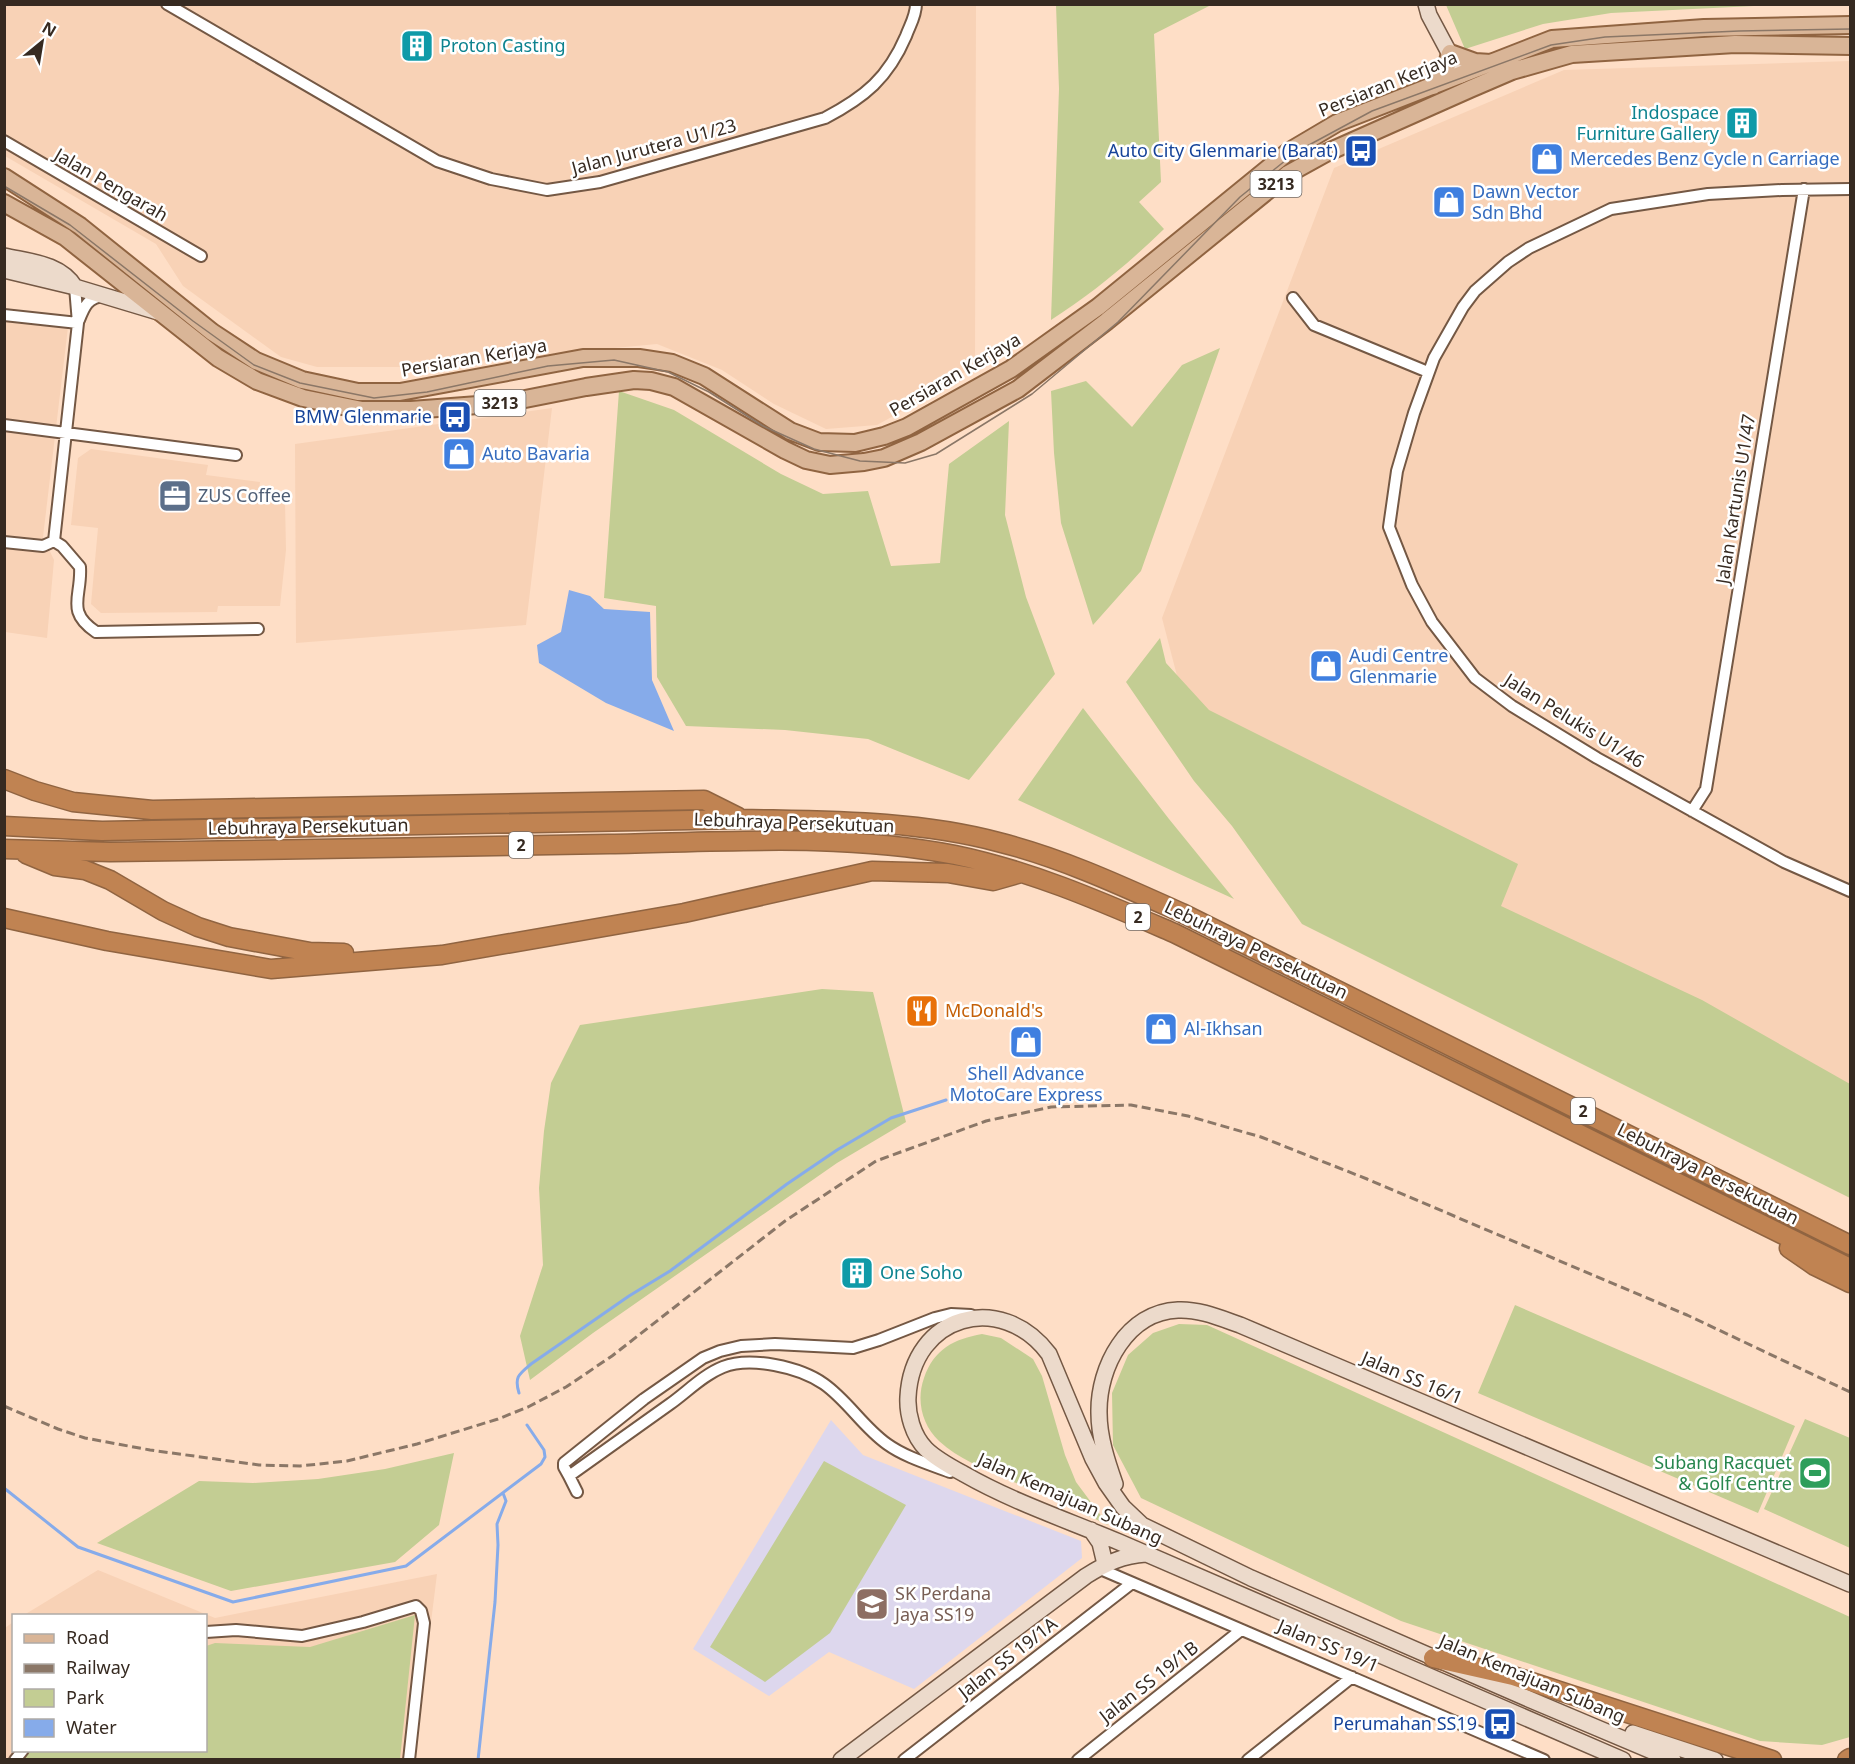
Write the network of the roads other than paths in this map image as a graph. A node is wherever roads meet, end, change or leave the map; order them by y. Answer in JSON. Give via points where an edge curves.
{"nodes":[{"id":1,"x":167,"y":4,"type":"edge"},
{"id":2,"x":916,"y":4,"type":"edge"},
{"id":3,"x":1426,"y":4,"type":"edge"},
{"id":4,"x":1851,"y":25,"type":"edge"},
{"id":5,"x":1851,"y":46,"type":"edge"},
{"id":6,"x":1450,"y":53,"type":"junction"},
{"id":7,"x":1491,"y":63,"type":"junction"},
{"id":8,"x":1461,"y":75,"type":"junction"},
{"id":9,"x":1433,"y":86,"type":"junction"},
{"id":10,"x":4,"y":141,"type":"edge"},
{"id":11,"x":4,"y":177,"type":"edge"},
{"id":12,"x":1804,"y":189,"type":"junction"},
{"id":13,"x":1851,"y":189,"type":"edge"},
{"id":14,"x":4,"y":203,"type":"edge"},
{"id":15,"x":4,"y":256,"type":"edge"},
{"id":16,"x":201,"y":256,"type":"dead end"},
{"id":17,"x":4,"y":270,"type":"edge"},
{"id":18,"x":75,"y":287,"type":"junction"},
{"id":19,"x":104,"y":296,"type":"junction"},
{"id":20,"x":1293,"y":298,"type":"dead end"},
{"id":21,"x":158,"y":312,"type":"junction"},
{"id":22,"x":1103,"y":314,"type":"junction"},
{"id":23,"x":4,"y":315,"type":"edge"},
{"id":24,"x":78,"y":323,"type":"junction"},
{"id":25,"x":1428,"y":372,"type":"junction"},
{"id":26,"x":4,"y":425,"type":"edge"},
{"id":27,"x":66,"y":431,"type":"junction"},
{"id":28,"x":236,"y":455,"type":"dead end"},
{"id":29,"x":54,"y":541,"type":"junction"},
{"id":30,"x":4,"y":542,"type":"edge"},
{"id":31,"x":258,"y":629,"type":"dead end"},
{"id":32,"x":4,"y":779,"type":"edge"},
{"id":33,"x":1692,"y":811,"type":"junction"},
{"id":34,"x":742,"y":819,"type":"junction"},
{"id":35,"x":4,"y":826,"type":"edge"},
{"id":36,"x":11,"y":849,"type":"edge"},
{"id":37,"x":1023,"y":873,"type":"junction"},
{"id":38,"x":1851,"y":891,"type":"edge"},
{"id":39,"x":4,"y":918,"type":"edge"},
{"id":40,"x":4,"y":927,"type":"edge"},
{"id":41,"x":442,"y":955,"type":"junction"},
{"id":42,"x":308,"y":966,"type":"junction"},
{"id":43,"x":1744,"y":1215,"type":"junction"},
{"id":44,"x":1851,"y":1245,"type":"edge"},
{"id":45,"x":1851,"y":1268,"type":"edge"},
{"id":46,"x":1851,"y":1284,"type":"edge"},
{"id":47,"x":984,"y":1318,"type":"junction"},
{"id":48,"x":644,"y":1399,"type":"junction"},
{"id":49,"x":655,"y":1414,"type":"junction"},
{"id":50,"x":569,"y":1476,"type":"junction"},
{"id":51,"x":991,"y":1490,"type":"junction"},
{"id":52,"x":577,"y":1492,"type":"dead end"},
{"id":53,"x":1123,"y":1507,"type":"junction"},
{"id":54,"x":1090,"y":1530,"type":"junction"},
{"id":55,"x":1146,"y":1554,"type":"junction"},
{"id":56,"x":1102,"y":1566,"type":"junction"},
{"id":57,"x":1132,"y":1583,"type":"junction"},
{"id":58,"x":1851,"y":1584,"type":"edge"},
{"id":59,"x":1241,"y":1630,"type":"junction"},
{"id":60,"x":207,"y":1632,"type":"edge"},
{"id":61,"x":1433,"y":1658,"type":"junction"},
{"id":62,"x":1352,"y":1677,"type":"junction"},
{"id":63,"x":1531,"y":1700,"type":"junction"},
{"id":64,"x":409,"y":1760,"type":"edge"},
{"id":65,"x":841,"y":1760,"type":"edge"},
{"id":66,"x":904,"y":1760,"type":"edge"},
{"id":67,"x":1078,"y":1760,"type":"edge"},
{"id":68,"x":1248,"y":1760,"type":"edge"},
{"id":69,"x":1544,"y":1760,"type":"edge"},
{"id":70,"x":1623,"y":1760,"type":"edge"},
{"id":71,"x":1673,"y":1760,"type":"edge"},
{"id":72,"x":1715,"y":1760,"type":"edge"},
{"id":73,"x":1772,"y":1760,"type":"edge"}],
"edges":[{"from":1,"to":2,"type":"street","name":"Jalan Jurutera U1/23","via":[[437,161],[491,179],[547,190],[600,182],[825,118],[853,104],[897,58]]},
{"from":3,"to":6,"type":"main road"},
{"from":4,"to":7,"type":"main road","name":"Persiaran Kerjaya","number":"3213","via":[[1704,28],[1552,39]]},
{"from":5,"to":22,"type":"main road","name":"Persiaran Kerjaya","number":"3213","via":[[1735,44],[1572,54],[1512,71],[1326,153],[1288,174]]},
{"from":6,"to":7,"type":"main road"},
{"from":6,"to":8,"type":"main road"},
{"from":6,"to":9,"type":"main road"},
{"from":7,"to":8,"type":"main road","name":"Persiaran Kerjaya","number":"3213"},
{"from":8,"to":9,"type":"main road","name":"Persiaran Kerjaya","number":"3213"},
{"from":9,"to":22,"type":"main road","name":"Persiaran Kerjaya","number":"3213","via":[[1337,123],[1288,152]]},
{"from":10,"to":16,"type":"street","name":"Jalan Pengarah"},
{"from":11,"to":22,"type":"main road","name":"Persiaran Kerjaya","number":"3213","via":[[80,226],[212,332],[256,361],[302,380],[358,392],[400,392],[583,358],[639,358],[672,363],[704,376],[790,431],[819,442],[855,443],[913,424]]},
{"from":12,"to":13,"type":"street","name":"Jalan Pelukis U1/46"},
{"from":12,"to":25,"type":"street","name":"Jalan Pelukis U1/46","via":[[1708,194],[1611,209],[1564,230],[1508,262],[1475,291]]},
{"from":12,"to":33,"type":"street","name":"Jalan Kartunis U1/47","via":[[1706,789]]},
{"from":14,"to":21,"type":"main road","name":"Persiaran Kerjaya","number":"3213","via":[[65,237]]},
{"from":15,"to":18,"type":"main road","via":[[54,267],[69,277]]},
{"from":17,"to":18,"type":"main road"},
{"from":18,"to":19,"type":"main road"},
{"from":18,"to":24,"type":"street"},
{"from":19,"to":21,"type":"main road"},
{"from":19,"to":24,"type":"street","via":[[88,301]]},
{"from":20,"to":25,"type":"street","via":[[1314,325]]},
{"from":21,"to":22,"type":"main road","name":"Persiaran Kerjaya","number":"3213","via":[[218,358],[257,381],[303,398],[362,410],[411,410],[505,403],[586,387],[651,381],[674,387],[806,460],[830,465],[884,458],[1018,389]]},
{"from":23,"to":24,"type":"street"},
{"from":24,"to":27,"type":"street"},
{"from":25,"to":33,"type":"street","name":"Jalan Pelukis U1/46","via":[[1397,471],[1389,527],[1432,622],[1472,675],[1512,706]]},
{"from":26,"to":27,"type":"street"},
{"from":27,"to":28,"type":"street"},
{"from":27,"to":29,"type":"street"},
{"from":29,"to":30,"type":"street","via":[[43,546]]},
{"from":29,"to":31,"type":"street","via":[[80,567],[78,612],[83,623],[96,632]]},
{"from":32,"to":34,"type":"highway","via":[[73,802],[153,810],[704,800]]},
{"from":33,"to":38,"type":"street","name":"Jalan Pelukis U1/46","via":[[1784,862]]},
{"from":34,"to":35,"type":"highway","name":"Lebuhraya Persekutuan","number":"2","via":[[102,831]]},
{"from":34,"to":44,"type":"highway","name":"Lebuhraya Persekutuan","number":"2","via":[[906,826],[997,841],[1055,859],[1128,888],[1230,937]]},
{"from":36,"to":37,"type":"highway","name":"Lebuhraya Persekutuan","number":"2","via":[[110,852],[776,841],[899,847],[952,855]]},
{"from":36,"to":41,"type":"highway","via":[[55,866],[84,870],[110,880],[163,911],[229,937],[310,952]]},
{"from":37,"to":41,"type":"highway","via":[[993,880],[948,873],[872,871],[684,914]]},
{"from":37,"to":43,"type":"highway","name":"Lebuhraya Persekutuan","number":"2","via":[[1092,897],[1174,933]]},
{"from":39,"to":42,"type":"highway","via":[[107,941],[271,969]]},
{"from":40,"to":42,"type":"street","via":[[225,969],[294,974]]},
{"from":41,"to":42,"type":"highway"},
{"from":43,"to":45,"type":"highway","name":"Lebuhraya Persekutuan","number":"2"},
{"from":43,"to":46,"type":"highway","via":[[1815,1266]]},
{"from":47,"to":48,"type":"street","via":[[951,1314],[853,1348],[775,1344],[720,1351],[703,1358]]},
{"from":47,"to":51,"type":"main road","name":"Jalan Kemajuan Subang","via":[[956,1322],[925,1345],[914,1365],[908,1404],[912,1423],[925,1448]]},
{"from":47,"to":53,"type":"main road","name":"Jalan Kemajuan Subang","via":[[1013,1325],[1045,1348],[1093,1459]]},
{"from":48,"to":49,"type":"street"},
{"from":48,"to":50,"type":"street","via":[[567,1459],[564,1467]]},
{"from":49,"to":50,"type":"street"},
{"from":49,"to":51,"type":"street","via":[[724,1367],[767,1363],[821,1382],[843,1398],[887,1444]]},
{"from":50,"to":52,"type":"street"},
{"from":51,"to":54,"type":"main road","name":"Jalan Kemajuan Subang"},
{"from":53,"to":58,"type":"main road","name":"Jalan SS 16/1","via":[[1100,1434],[1101,1388],[1125,1336],[1137,1324],[1178,1310],[1204,1313],[1240,1325]]},
{"from":53,"to":61,"type":"main road","name":"Jalan Kemajuan Subang","via":[[1142,1525],[1174,1542]]},
{"from":54,"to":55,"type":"main road","name":"Jalan Kemajuan Subang"},
{"from":54,"to":56,"type":"main road","via":[[1100,1543]]},
{"from":55,"to":56,"type":"main road","via":[[1134,1554]]},
{"from":55,"to":70,"type":"main road","name":"Jalan Kemajuan Subang"},
{"from":56,"to":57,"type":"street","name":"Jalan SS 19/1"},
{"from":56,"to":65,"type":"main road"},
{"from":57,"to":59,"type":"street","name":"Jalan SS 19/1"},
{"from":57,"to":66,"type":"street","name":"Jalan SS 19/1A"},
{"from":59,"to":62,"type":"street","name":"Jalan SS 19/1"},
{"from":59,"to":67,"type":"street","name":"Jalan SS 19/1B"},
{"from":60,"to":64,"type":"street","via":[[236,1630],[302,1636],[416,1605],[424,1623]]},
{"from":61,"to":63,"type":"main road","name":"Jalan Kemajuan Subang"},
{"from":61,"to":73,"type":"highway","via":[[1513,1676]]},
{"from":62,"to":68,"type":"street"},
{"from":62,"to":69,"type":"street","name":"Jalan SS 19/1"},
{"from":63,"to":71,"type":"main road","name":"Jalan Kemajuan Subang"},
{"from":63,"to":72,"type":"main road"}]}
